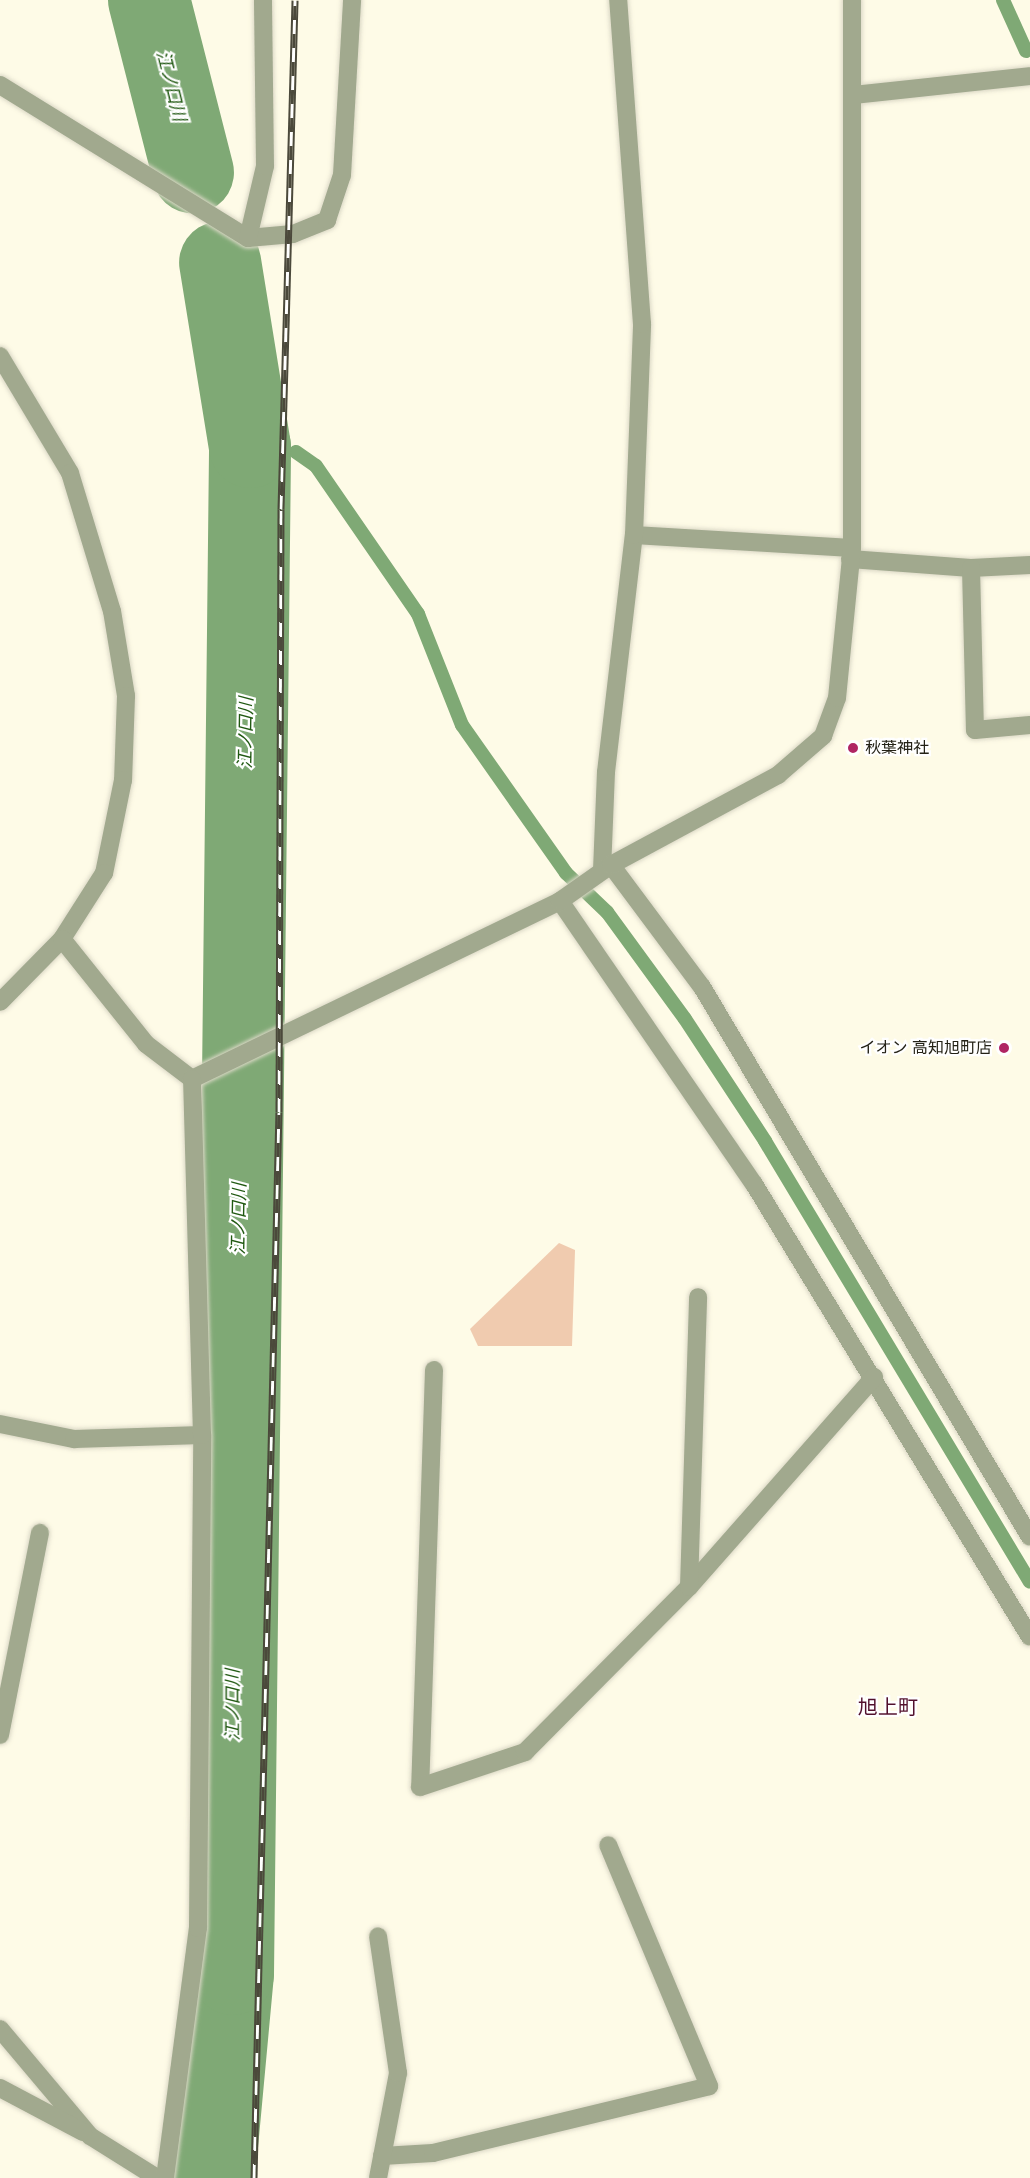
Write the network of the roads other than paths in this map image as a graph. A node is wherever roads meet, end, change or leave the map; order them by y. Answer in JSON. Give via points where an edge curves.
{"nodes":[{"id":1,"x":263,"y":0,"type":"edge"},
{"id":2,"x":352,"y":0,"type":"edge"},
{"id":3,"x":618,"y":0,"type":"edge"},
{"id":4,"x":852,"y":0,"type":"edge"},
{"id":5,"x":1030,"y":76,"type":"edge"},
{"id":6,"x":0,"y":85,"type":"edge"},
{"id":7,"x":853,"y":96,"type":"junction"},
{"id":8,"x":248,"y":238,"type":"junction"},
{"id":9,"x":0,"y":356,"type":"edge"},
{"id":10,"x":634,"y":535,"type":"junction"},
{"id":11,"x":851,"y":554,"type":"junction"},
{"id":12,"x":1030,"y":566,"type":"edge"},
{"id":13,"x":971,"y":568,"type":"junction"},
{"id":14,"x":1030,"y":725,"type":"edge"},
{"id":15,"x":603,"y":871,"type":"junction"},
{"id":16,"x":561,"y":900,"type":"junction"},
{"id":17,"x":62,"y":939,"type":"junction"},
{"id":18,"x":0,"y":1002,"type":"edge"},
{"id":19,"x":192,"y":1079,"type":"junction"},
{"id":20,"x":699,"y":1297,"type":"dead end"},
{"id":21,"x":434,"y":1370,"type":"dead end"},
{"id":22,"x":874,"y":1377,"type":"junction"},
{"id":23,"x":0,"y":1424,"type":"edge"},
{"id":24,"x":202,"y":1435,"type":"junction"},
{"id":25,"x":40,"y":1533,"type":"dead end"},
{"id":26,"x":1030,"y":1537,"type":"edge"},
{"id":27,"x":689,"y":1587,"type":"junction"},
{"id":28,"x":1030,"y":1637,"type":"edge"},
{"id":29,"x":0,"y":1735,"type":"edge"},
{"id":30,"x":608,"y":1845,"type":"dead end"},
{"id":31,"x":378,"y":1936,"type":"dead end"},
{"id":32,"x":0,"y":2029,"type":"edge"},
{"id":33,"x":0,"y":2088,"type":"edge"},
{"id":34,"x":90,"y":2136,"type":"junction"},
{"id":35,"x":382,"y":2156,"type":"junction"},
{"id":36,"x":157,"y":2178,"type":"edge"},
{"id":37,"x":165,"y":2178,"type":"edge"},
{"id":38,"x":378,"y":2178,"type":"edge"}],
"edges":[{"from":1,"to":8,"type":"street","via":[[265,166]]},
{"from":2,"to":8,"type":"street","via":[[342,175],[327,220],[293,234]]},
{"from":3,"to":10,"type":"street","via":[[639,230]]},
{"from":4,"to":7,"type":"street"},
{"from":5,"to":7,"type":"street"},
{"from":6,"to":8,"type":"street"},
{"from":7,"to":11,"type":"street"},
{"from":9,"to":17,"type":"street","via":[[70,473],[112,611],[126,696],[123,780],[104,873]]},
{"from":10,"to":11,"type":"street"},
{"from":10,"to":15,"type":"street","via":[[606,772]]},
{"from":11,"to":13,"type":"street"},
{"from":11,"to":15,"type":"street","via":[[837,698],[823,736],[778,776]]},
{"from":12,"to":13,"type":"street"},
{"from":13,"to":14,"type":"street","via":[[975,730]]},
{"from":15,"to":16,"type":"street"},
{"from":15,"to":26,"type":"street","via":[[702,987]]},
{"from":16,"to":19,"type":"street"},
{"from":16,"to":22,"type":"street","via":[[754,1184]]},
{"from":17,"to":18,"type":"street"},
{"from":17,"to":19,"type":"street","via":[[146,1044]]},
{"from":19,"to":24,"type":"street"},
{"from":20,"to":27,"type":"street"},
{"from":21,"to":27,"type":"street","via":[[420,1787],[525,1752]]},
{"from":22,"to":27,"type":"street"},
{"from":22,"to":28,"type":"street"},
{"from":23,"to":24,"type":"street","via":[[74,1439]]},
{"from":24,"to":37,"type":"street","via":[[198,1928]]},
{"from":25,"to":29,"type":"street"},
{"from":30,"to":35,"type":"street","via":[[710,2086],[433,2153]]},
{"from":31,"to":35,"type":"street","via":[[398,2073]]},
{"from":32,"to":34,"type":"street"},
{"from":33,"to":34,"type":"street"},
{"from":34,"to":36,"type":"street"},
{"from":35,"to":38,"type":"street"}]}
